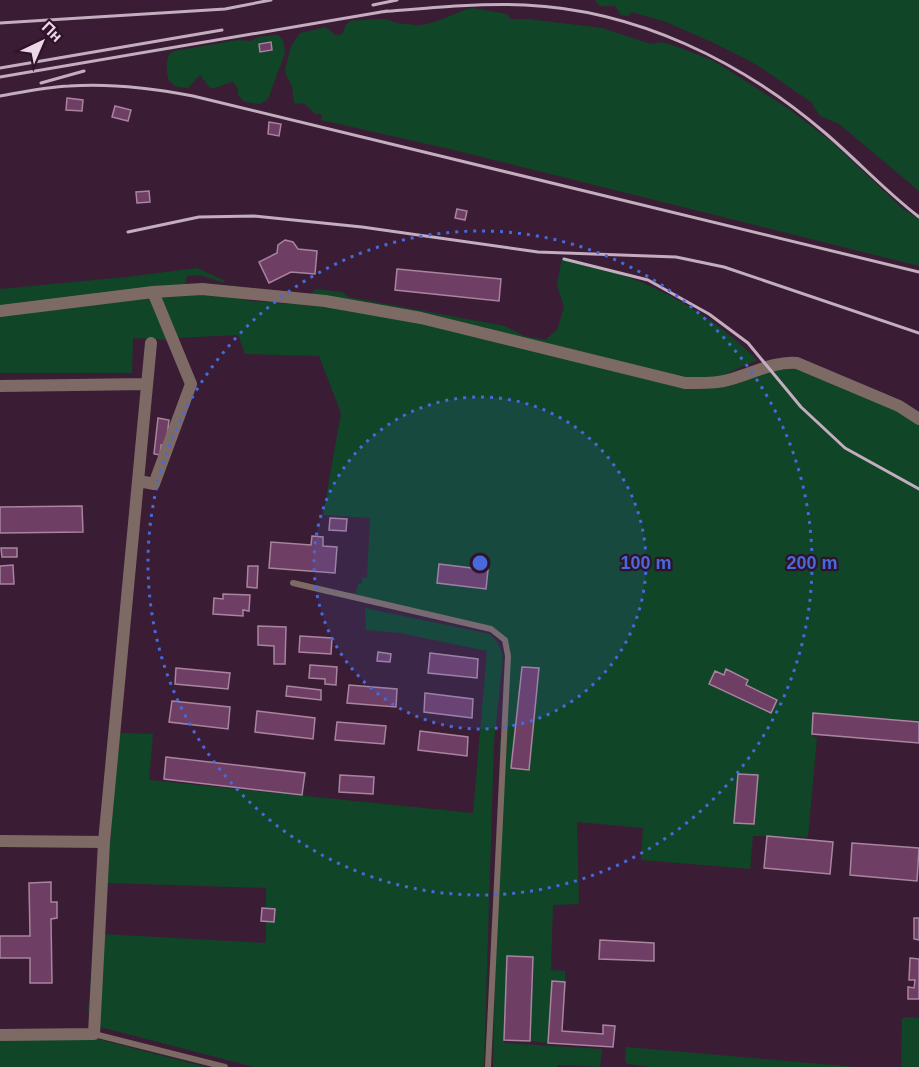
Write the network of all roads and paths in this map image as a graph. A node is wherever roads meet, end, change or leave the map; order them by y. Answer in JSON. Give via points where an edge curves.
{"nodes":[{"id":1,"x":153,"y":292,"type":"junction"},
{"id":2,"x":0,"y":311,"type":"edge"},
{"id":3,"x":151,"y":343,"type":"dead end"},
{"id":4,"x":147,"y":384,"type":"junction"},
{"id":5,"x":0,"y":386,"type":"edge"},
{"id":6,"x":919,"y":419,"type":"edge"},
{"id":7,"x":139,"y":481,"type":"junction"},
{"id":8,"x":293,"y":583,"type":"dead end"},
{"id":9,"x":0,"y":841,"type":"edge"},
{"id":10,"x":104,"y":842,"type":"junction"},
{"id":11,"x":94,"y":1034,"type":"junction"},
{"id":12,"x":0,"y":1035,"type":"edge"},
{"id":13,"x":225,"y":1067,"type":"edge"},
{"id":14,"x":488,"y":1067,"type":"edge"}],
"edges":[{"from":1,"to":2,"type":"street"},
{"from":1,"to":6,"type":"street","via":[[202,289],[335,303],[420,318],[685,383],[727,381],[783,362],[797,363],[899,406]]},
{"from":1,"to":7,"type":"street","via":[[192,384],[154,484]]},
{"from":3,"to":4,"type":"street"},
{"from":4,"to":5,"type":"street"},
{"from":4,"to":7,"type":"street"},
{"from":7,"to":10,"type":"street"},
{"from":8,"to":14,"type":"lane","via":[[491,629],[505,640],[508,656]]},
{"from":9,"to":10,"type":"street"},
{"from":10,"to":11,"type":"street"},
{"from":11,"to":12,"type":"street"},
{"from":11,"to":13,"type":"lane"}]}
